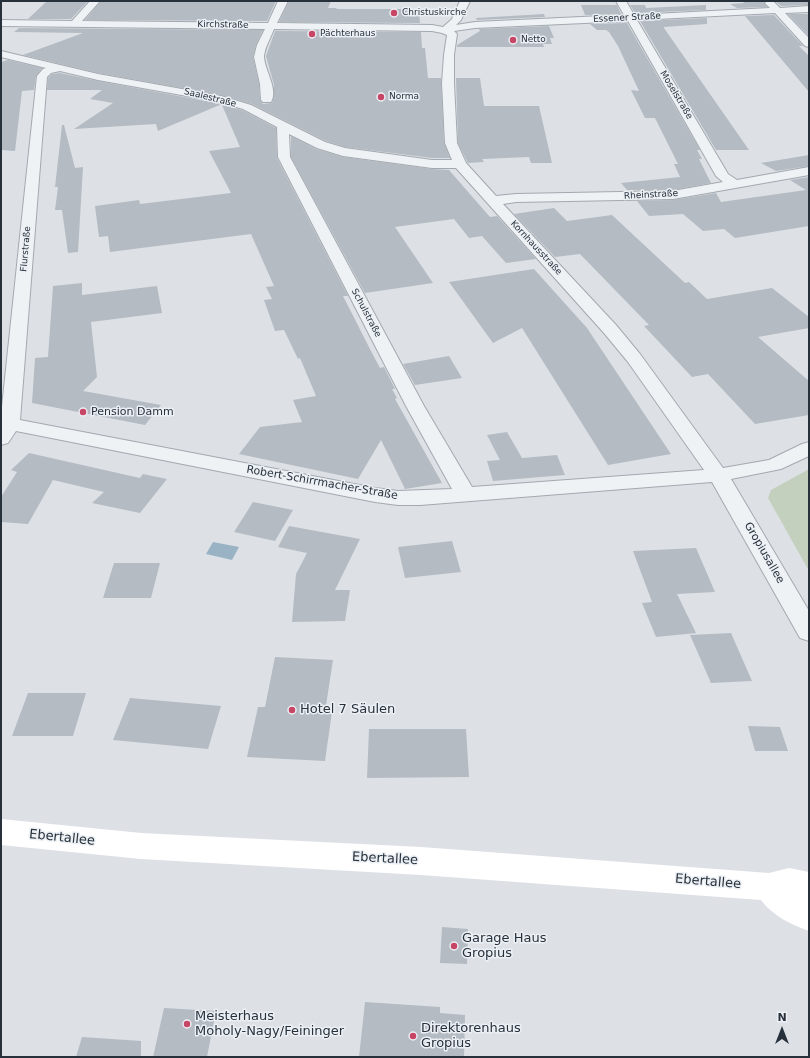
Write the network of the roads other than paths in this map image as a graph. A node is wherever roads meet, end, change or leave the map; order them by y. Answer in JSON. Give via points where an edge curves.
{"nodes":[{"id":1,"x":95,"y":1,"type":"edge"},
{"id":2,"x":284,"y":1,"type":"edge"},
{"id":3,"x":465,"y":1,"type":"edge"},
{"id":4,"x":621,"y":1,"type":"edge"},
{"id":5,"x":768,"y":1,"type":"edge"},
{"id":6,"x":809,"y":9,"type":"edge"},
{"id":7,"x":776,"y":10,"type":"junction"},
{"id":8,"x":630,"y":18,"type":"junction"},
{"id":9,"x":1,"y":23,"type":"edge"},
{"id":10,"x":74,"y":24,"type":"junction"},
{"id":11,"x":272,"y":27,"type":"junction"},
{"id":12,"x":445,"y":30,"type":"junction"},
{"id":13,"x":809,"y":44,"type":"edge"},
{"id":14,"x":1,"y":54,"type":"edge"},
{"id":15,"x":59,"y":68,"type":"junction"},
{"id":16,"x":267,"y":100,"type":"dead end"},
{"id":17,"x":283,"y":126,"type":"junction"},
{"id":18,"x":460,"y":164,"type":"junction"},
{"id":19,"x":809,"y":172,"type":"edge"},
{"id":20,"x":735,"y":185,"type":"junction"},
{"id":21,"x":492,"y":201,"type":"junction"},
{"id":22,"x":4,"y":428,"type":"edge"},
{"id":23,"x":809,"y":448,"type":"edge"},
{"id":24,"x":718,"y":475,"type":"junction"},
{"id":25,"x":466,"y":495,"type":"junction"},
{"id":26,"x":809,"y":632,"type":"edge"},
{"id":27,"x":1,"y":832,"type":"edge"},
{"id":28,"x":809,"y":886,"type":"edge"},
{"id":29,"x":769,"y":887,"type":"junction"},
{"id":30,"x":809,"y":916,"type":"edge"}],
"edges":[{"from":1,"to":10,"type":"street"},
{"from":2,"to":11,"type":"street"},
{"from":3,"to":12,"type":"street","via":[[456,20]]},
{"from":4,"to":8,"type":"street","name":"Moselstraße"},
{"from":5,"to":7,"type":"street"},
{"from":6,"to":7,"type":"street","name":"Essener Straße"},
{"from":7,"to":8,"type":"street","name":"Essener Straße"},
{"from":7,"to":13,"type":"street"},
{"from":8,"to":12,"type":"street","name":"Essener Straße","via":[[475,25]]},
{"from":8,"to":20,"type":"street","name":"Moselstraße","via":[[723,176]]},
{"from":9,"to":10,"type":"street","name":"Kirchstraße"},
{"from":10,"to":11,"type":"street","name":"Kirchstraße"},
{"from":11,"to":12,"type":"street","name":"Kirchstraße"},
{"from":11,"to":16,"type":"street","via":[[262,45],[259,57]]},
{"from":12,"to":18,"type":"street","name":"Kornhausstraße","via":[[453,35],[448,83],[452,143]]},
{"from":14,"to":15,"type":"street","name":"Saalestraße"},
{"from":15,"to":17,"type":"street","name":"Saalestraße","via":[[217,98],[247,108]]},
{"from":15,"to":22,"type":"street","name":"Flurstraße","via":[[47,71],[42,76]]},
{"from":17,"to":18,"type":"street","name":"Saalestraße","via":[[343,152],[432,164]]},
{"from":17,"to":25,"type":"street","name":"Schulstraße","via":[[284,157]]},
{"from":18,"to":21,"type":"street","name":"Kornhausstraße"},
{"from":19,"to":20,"type":"street","name":"Rheinstraße"},
{"from":20,"to":21,"type":"street","name":"Rheinstraße","via":[[658,196],[516,198]]},
{"from":21,"to":24,"type":"street","name":"Kornhausstraße","via":[[634,358]]},
{"from":22,"to":25,"type":"street","name":"Robert-Schirrmacher-Straße","via":[[375,495],[420,498]]},
{"from":23,"to":24,"type":"street","name":"Robert-Schirrmacher-Straße","via":[[774,464]]},
{"from":24,"to":25,"type":"street","name":"Robert-Schirrmacher-Straße"},
{"from":24,"to":26,"type":"street","name":"Gropiusallee"},
{"from":27,"to":29,"type":"street","name":"Ebertallee","via":[[141,846],[421,861]]},
{"from":28,"to":29,"type":"street","name":"Ebertallee","via":[[789,882]]},
{"from":29,"to":30,"type":"street","via":[[779,900]]}]}
